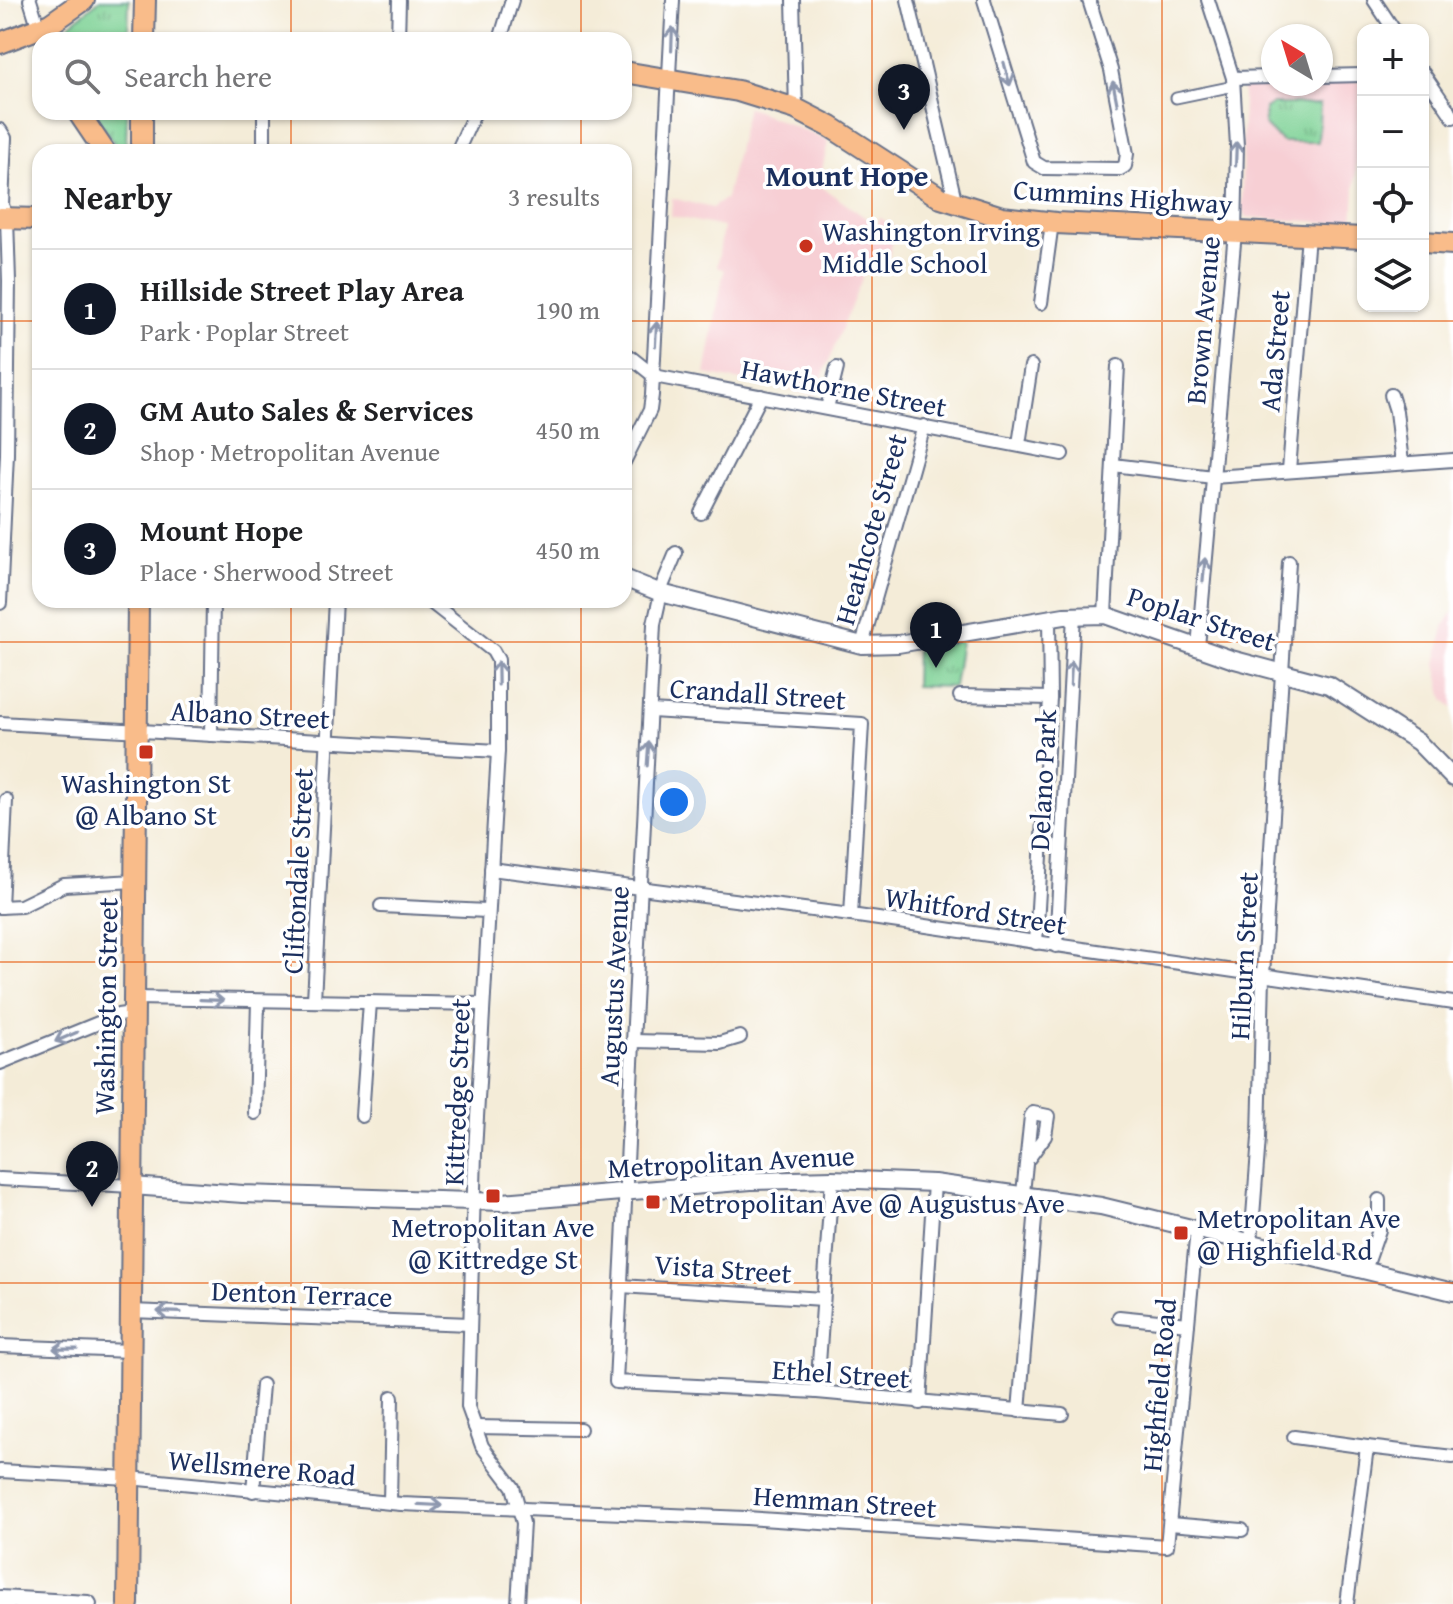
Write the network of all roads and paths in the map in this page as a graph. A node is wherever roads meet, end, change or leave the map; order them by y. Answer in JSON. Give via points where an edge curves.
{"nodes":[{"id":1,"x":30,"y":0,"type":"edge"},
{"id":2,"x":84,"y":0,"type":"edge"},
{"id":3,"x":145,"y":0,"type":"edge"},
{"id":4,"x":399,"y":0,"type":"edge"},
{"id":5,"x":512,"y":0,"type":"edge"},
{"id":6,"x":673,"y":0,"type":"edge"},
{"id":7,"x":793,"y":0,"type":"edge"},
{"id":8,"x":908,"y":0,"type":"edge"},
{"id":9,"x":984,"y":0,"type":"edge"},
{"id":10,"x":1089,"y":0,"type":"edge"},
{"id":11,"x":1208,"y":0,"type":"edge"},
{"id":12,"x":1374,"y":0,"type":"edge"},
{"id":13,"x":1390,"y":24,"type":"edge"},
{"id":14,"x":41,"y":32,"type":"edge"},
{"id":15,"x":44,"y":32,"type":"edge"},
{"id":16,"x":144,"y":32,"type":"edge"},
{"id":17,"x":398,"y":32,"type":"edge"},
{"id":18,"x":502,"y":32,"type":"edge"},
{"id":19,"x":32,"y":36,"type":"edge"},
{"id":20,"x":0,"y":43,"type":"edge"},
{"id":21,"x":632,"y":73,"type":"edge"},
{"id":22,"x":1357,"y":75,"type":"edge"},
{"id":23,"x":1333,"y":76,"type":"edge"},
{"id":24,"x":670,"y":78,"type":"junction"},
{"id":25,"x":1261,"y":79,"type":"edge"},
{"id":26,"x":1234,"y":82,"type":"junction"},
{"id":27,"x":1429,"y":82,"type":"edge"},
{"id":28,"x":1176,"y":98,"type":"dead end"},
{"id":29,"x":796,"y":109,"type":"junction"},
{"id":30,"x":1453,"y":117,"type":"edge"},
{"id":31,"x":84,"y":120,"type":"edge"},
{"id":32,"x":141,"y":120,"type":"edge"},
{"id":33,"x":264,"y":120,"type":"edge"},
{"id":34,"x":471,"y":120,"type":"edge"},
{"id":35,"x":0,"y":130,"type":"edge"},
{"id":36,"x":101,"y":144,"type":"edge"},
{"id":37,"x":139,"y":144,"type":"edge"},
{"id":38,"x":264,"y":144,"type":"edge"},
{"id":39,"x":461,"y":144,"type":"edge"},
{"id":40,"x":956,"y":204,"type":"junction"},
{"id":41,"x":4,"y":218,"type":"edge"},
{"id":42,"x":32,"y":219,"type":"edge"},
{"id":43,"x":1052,"y":223,"type":"junction"},
{"id":44,"x":1235,"y":232,"type":"junction"},
{"id":45,"x":1308,"y":235,"type":"junction"},
{"id":46,"x":1357,"y":238,"type":"edge"},
{"id":47,"x":1429,"y":242,"type":"edge"},
{"id":48,"x":1453,"y":244,"type":"edge"},
{"id":49,"x":1041,"y":303,"type":"dead end"},
{"id":50,"x":632,"y":358,"type":"edge"},
{"id":51,"x":1031,"y":366,"type":"dead end"},
{"id":52,"x":1118,"y":366,"type":"dead end"},
{"id":53,"x":837,"y":368,"type":"dead end"},
{"id":54,"x":654,"y":376,"type":"junction"},
{"id":55,"x":1391,"y":395,"type":"dead end"},
{"id":56,"x":761,"y":396,"type":"junction"},
{"id":57,"x":827,"y":408,"type":"junction"},
{"id":58,"x":924,"y":426,"type":"junction"},
{"id":59,"x":1019,"y":444,"type":"junction"},
{"id":60,"x":632,"y":446,"type":"edge"},
{"id":61,"x":1062,"y":454,"type":"dead end"},
{"id":62,"x":1453,"y":460,"type":"edge"},
{"id":63,"x":1402,"y":463,"type":"junction"},
{"id":64,"x":1113,"y":465,"type":"junction"},
{"id":65,"x":1289,"y":470,"type":"junction"},
{"id":66,"x":1213,"y":477,"type":"junction"},
{"id":67,"x":701,"y":513,"type":"dead end"},
{"id":68,"x":676,"y":553,"type":"dead end"},
{"id":69,"x":1289,"y":562,"type":"dead end"},
{"id":70,"x":632,"y":581,"type":"edge"},
{"id":71,"x":661,"y":593,"type":"junction"},
{"id":72,"x":0,"y":603,"type":"edge"},
{"id":73,"x":138,"y":608,"type":"edge"},
{"id":74,"x":213,"y":608,"type":"edge"},
{"id":75,"x":335,"y":608,"type":"edge"},
{"id":76,"x":438,"y":608,"type":"edge"},
{"id":77,"x":1074,"y":615,"type":"junction"},
{"id":78,"x":1105,"y":615,"type":"junction"},
{"id":79,"x":1049,"y":618,"type":"junction"},
{"id":80,"x":862,"y":645,"type":"junction"},
{"id":81,"x":1198,"y":647,"type":"junction"},
{"id":82,"x":1280,"y":673,"type":"junction"},
{"id":83,"x":960,"y":696,"type":"dead end"},
{"id":84,"x":1050,"y":698,"type":"junction"},
{"id":85,"x":651,"y":711,"type":"junction"},
{"id":86,"x":0,"y":723,"type":"edge"},
{"id":87,"x":137,"y":733,"type":"junction"},
{"id":88,"x":211,"y":735,"type":"junction"},
{"id":89,"x":328,"y":741,"type":"junction"},
{"id":90,"x":498,"y":751,"type":"junction"},
{"id":91,"x":1453,"y":778,"type":"edge"},
{"id":92,"x":6,"y":800,"type":"dead end"},
{"id":93,"x":491,"y":869,"type":"junction"},
{"id":94,"x":135,"y":881,"type":"junction"},
{"id":95,"x":641,"y":888,"type":"junction"},
{"id":96,"x":381,"y":906,"type":"dead end"},
{"id":97,"x":1,"y":907,"type":"edge"},
{"id":98,"x":487,"y":911,"type":"junction"},
{"id":99,"x":851,"y":915,"type":"junction"},
{"id":100,"x":1036,"y":943,"type":"junction"},
{"id":101,"x":1056,"y":946,"type":"junction"},
{"id":102,"x":1263,"y":975,"type":"junction"},
{"id":103,"x":314,"y":1000,"type":"junction"},
{"id":104,"x":258,"y":1001,"type":"junction"},
{"id":105,"x":370,"y":1002,"type":"junction"},
{"id":106,"x":1453,"y":1003,"type":"edge"},
{"id":107,"x":483,"y":1004,"type":"junction"},
{"id":108,"x":133,"y":1006,"type":"junction"},
{"id":109,"x":740,"y":1037,"type":"dead end"},
{"id":110,"x":634,"y":1041,"type":"junction"},
{"id":111,"x":0,"y":1063,"type":"edge"},
{"id":112,"x":255,"y":1113,"type":"dead end"},
{"id":113,"x":362,"y":1116,"type":"dead end"},
{"id":114,"x":1029,"y":1158,"type":"dead end"},
{"id":115,"x":0,"y":1179,"type":"edge"},
{"id":116,"x":832,"y":1179,"type":"junction"},
{"id":117,"x":934,"y":1183,"type":"junction"},
{"id":118,"x":132,"y":1186,"type":"junction"},
{"id":119,"x":624,"y":1192,"type":"junction"},
{"id":120,"x":1030,"y":1194,"type":"junction"},
{"id":121,"x":1379,"y":1200,"type":"dead end"},
{"id":122,"x":476,"y":1202,"type":"junction"},
{"id":123,"x":1197,"y":1229,"type":"junction"},
{"id":124,"x":1251,"y":1242,"type":"junction"},
{"id":125,"x":1365,"y":1270,"type":"junction"},
{"id":126,"x":621,"y":1286,"type":"junction"},
{"id":127,"x":1453,"y":1292,"type":"edge"},
{"id":128,"x":823,"y":1299,"type":"junction"},
{"id":129,"x":131,"y":1311,"type":"junction"},
{"id":130,"x":1119,"y":1317,"type":"dead end"},
{"id":131,"x":470,"y":1324,"type":"junction"},
{"id":132,"x":1188,"y":1324,"type":"junction"},
{"id":133,"x":0,"y":1346,"type":"edge"},
{"id":134,"x":130,"y":1351,"type":"junction"},
{"id":135,"x":616,"y":1382,"type":"joint"},
{"id":136,"x":262,"y":1385,"type":"dead end"},
{"id":137,"x":817,"y":1392,"type":"junction"},
{"id":138,"x":392,"y":1397,"type":"dead end"},
{"id":139,"x":920,"y":1403,"type":"junction"},
{"id":140,"x":1019,"y":1411,"type":"junction"},
{"id":141,"x":1062,"y":1414,"type":"dead end"},
{"id":142,"x":475,"y":1427,"type":"junction"},
{"id":143,"x":580,"y":1429,"type":"dead end"},
{"id":144,"x":1294,"y":1437,"type":"dead end"},
{"id":145,"x":1367,"y":1447,"type":"junction"},
{"id":146,"x":1453,"y":1457,"type":"edge"},
{"id":147,"x":0,"y":1471,"type":"edge"},
{"id":148,"x":129,"y":1478,"type":"junction"},
{"id":149,"x":253,"y":1491,"type":"junction"},
{"id":150,"x":390,"y":1502,"type":"junction"},
{"id":151,"x":520,"y":1510,"type":"junction"},
{"id":152,"x":1170,"y":1524,"type":"junction"},
{"id":153,"x":1242,"y":1530,"type":"dead end"},
{"id":154,"x":1167,"y":1546,"type":"joint"},
{"id":155,"x":0,"y":1599,"type":"edge"},
{"id":156,"x":88,"y":1604,"type":"edge"},
{"id":157,"x":128,"y":1604,"type":"edge"},
{"id":158,"x":518,"y":1604,"type":"edge"},
{"id":159,"x":1347,"y":1604,"type":"edge"}],
"edges":[{"from":1,"to":14,"type":"street"},
{"from":2,"to":15,"type":"main road"},
{"from":3,"to":16,"type":"main road"},
{"from":4,"to":17,"type":"street"},
{"from":5,"to":18,"type":"street"},
{"from":24,"to":6,"type":"street","one_way":true},
{"from":7,"to":29,"type":"street"},
{"from":8,"to":40,"type":"street"},
{"from":9,"to":10,"type":"street","one_way":true,"via":[[1034,162],[1044,168],[1120,169],[1127,154],[1111,70]]},
{"from":11,"to":26,"type":"street","name":"Brown Avenue"},
{"from":12,"to":13,"type":"street"},
{"from":19,"to":20,"type":"main road"},
{"from":21,"to":24,"type":"main road","name":"Cummins Highway"},
{"from":22,"to":23,"type":"street"},
{"from":24,"to":29,"type":"main road","name":"Cummins Highway"},
{"from":54,"to":24,"type":"street","one_way":true},
{"from":25,"to":26,"type":"street"},
{"from":26,"to":28,"type":"street"},
{"from":44,"to":26,"type":"street","name":"Brown Avenue","one_way":true},
{"from":27,"to":30,"type":"street"},
{"from":29,"to":40,"type":"main road","name":"Cummins Highway"},
{"from":31,"to":36,"type":"main road"},
{"from":32,"to":37,"type":"main road"},
{"from":33,"to":38,"type":"street"},
{"from":34,"to":39,"type":"street"},
{"from":35,"to":41,"type":"street","via":[[5,138]]},
{"from":40,"to":43,"type":"main road","name":"Cummins Highway"},
{"from":41,"to":42,"type":"main road"},
{"from":41,"to":72,"type":"street","via":[[7,454]]},
{"from":43,"to":44,"type":"main road","name":"Cummins Highway"},
{"from":43,"to":49,"type":"street"},
{"from":44,"to":45,"type":"main road","name":"Cummins Highway"},
{"from":44,"to":66,"type":"street","name":"Brown Avenue"},
{"from":45,"to":46,"type":"main road","name":"Cummins Highway"},
{"from":45,"to":65,"type":"street","name":"Ada Street"},
{"from":47,"to":48,"type":"main road"},
{"from":50,"to":54,"type":"street","name":"Hawthorne Street"},
{"from":51,"to":59,"type":"street"},
{"from":52,"to":64,"type":"street"},
{"from":53,"to":57,"type":"street"},
{"from":54,"to":56,"type":"street","name":"Hawthorne Street"},
{"from":54,"to":60,"type":"street","via":[[650,410]]},
{"from":55,"to":63,"type":"street"},
{"from":56,"to":57,"type":"street","name":"Hawthorne Street"},
{"from":56,"to":67,"type":"street"},
{"from":57,"to":58,"type":"street","name":"Hawthorne Street"},
{"from":58,"to":59,"type":"street","name":"Hawthorne Street"},
{"from":58,"to":80,"type":"street","name":"Heathcote Street"},
{"from":59,"to":61,"type":"street","name":"Hawthorne Street"},
{"from":62,"to":63,"type":"street"},
{"from":63,"to":65,"type":"street"},
{"from":64,"to":66,"type":"street"},
{"from":64,"to":78,"type":"street"},
{"from":65,"to":66,"type":"street"},
{"from":81,"to":66,"type":"street","name":"Brown Avenue","one_way":true},
{"from":68,"to":71,"type":"street","name":"Augustus Avenue"},
{"from":69,"to":82,"type":"street","name":"Hilburn Street"},
{"from":70,"to":71,"type":"street","name":"Poplar Street"},
{"from":71,"to":80,"type":"street","name":"Poplar Street"},
{"from":71,"to":85,"type":"street","name":"Augustus Avenue","via":[[654,624]]},
{"from":73,"to":87,"type":"main road","name":"Washington Street"},
{"from":74,"to":88,"type":"street"},
{"from":75,"to":89,"type":"street","name":"Cliftondale Street"},
{"from":90,"to":76,"type":"street","name":"Kittredge Street","one_way":true,"via":[[498,658]]},
{"from":77,"to":78,"type":"street","name":"Poplar Street"},
{"from":77,"to":79,"type":"street","name":"Poplar Street"},
{"from":101,"to":77,"type":"street","name":"Delano Park","one_way":true},
{"from":78,"to":81,"type":"street","name":"Poplar Street"},
{"from":79,"to":80,"type":"street","name":"Poplar Street","via":[[898,644]]},
{"from":79,"to":84,"type":"street","name":"Delano Park"},
{"from":81,"to":82,"type":"street","name":"Poplar Street"},
{"from":82,"to":91,"type":"street","name":"Poplar Street","via":[[1329,685],[1418,742]]},
{"from":82,"to":102,"type":"street","name":"Hilburn Street"},
{"from":83,"to":84,"type":"street"},
{"from":84,"to":100,"type":"street","name":"Delano Park"},
{"from":95,"to":85,"type":"street","name":"Augustus Avenue","one_way":true},
{"from":85,"to":99,"type":"street","name":"Crandall Street","via":[[862,724]]},
{"from":86,"to":87,"type":"street","name":"Albano Street"},
{"from":87,"to":88,"type":"street","name":"Albano Street"},
{"from":87,"to":94,"type":"main road","name":"Washington Street"},
{"from":88,"to":89,"type":"street","name":"Albano Street"},
{"from":89,"to":90,"type":"street","name":"Albano Street"},
{"from":89,"to":103,"type":"street","name":"Cliftondale Street"},
{"from":90,"to":93,"type":"street","name":"Kittredge Street"},
{"from":92,"to":97,"type":"street"},
{"from":93,"to":95,"type":"street","name":"Whitford Street"},
{"from":93,"to":98,"type":"street","name":"Kittredge Street"},
{"from":94,"to":97,"type":"street","via":[[64,885],[21,906]]},
{"from":94,"to":108,"type":"main road","name":"Washington Street"},
{"from":95,"to":99,"type":"street","name":"Whitford Street"},
{"from":95,"to":110,"type":"street","name":"Augustus Avenue"},
{"from":96,"to":98,"type":"street"},
{"from":98,"to":107,"type":"street","name":"Kittredge Street"},
{"from":99,"to":100,"type":"street","name":"Whitford Street"},
{"from":100,"to":101,"type":"street","name":"Whitford Street"},
{"from":101,"to":102,"type":"street","name":"Whitford Street"},
{"from":102,"to":106,"type":"street","name":"Whitford Street"},
{"from":102,"to":124,"type":"street","name":"Hilburn Street"},
{"from":103,"to":104,"type":"street"},
{"from":103,"to":105,"type":"street"},
{"from":108,"to":104,"type":"street","one_way":true},
{"from":104,"to":112,"type":"street"},
{"from":105,"to":107,"type":"street"},
{"from":105,"to":113,"type":"street"},
{"from":107,"to":122,"type":"street","name":"Kittredge Street"},
{"from":108,"to":111,"type":"street","one_way":true},
{"from":108,"to":118,"type":"main road","name":"Washington Street"},
{"from":109,"to":110,"type":"street","via":[[720,1043]]},
{"from":110,"to":119,"type":"street","name":"Augustus Avenue"},
{"from":114,"to":120,"type":"street"},
{"from":115,"to":118,"type":"street","name":"Metropolitan Avenue"},
{"from":116,"to":117,"type":"street","name":"Metropolitan Avenue"},
{"from":116,"to":119,"type":"street","name":"Metropolitan Avenue"},
{"from":116,"to":128,"type":"street"},
{"from":117,"to":120,"type":"street","name":"Metropolitan Avenue"},
{"from":117,"to":139,"type":"street"},
{"from":118,"to":122,"type":"street","name":"Metropolitan Avenue"},
{"from":118,"to":129,"type":"main road","name":"Washington Street"},
{"from":119,"to":122,"type":"street","name":"Metropolitan Avenue"},
{"from":119,"to":126,"type":"street","name":"Augustus Avenue"},
{"from":120,"to":123,"type":"street","name":"Metropolitan Avenue"},
{"from":120,"to":140,"type":"street"},
{"from":121,"to":125,"type":"street","via":[[1379,1230]]},
{"from":122,"to":131,"type":"street","name":"Kittredge Street"},
{"from":123,"to":124,"type":"street","name":"Metropolitan Avenue"},
{"from":123,"to":132,"type":"street","name":"Highfield Road"},
{"from":124,"to":125,"type":"street","name":"Metropolitan Avenue"},
{"from":125,"to":127,"type":"street","name":"Metropolitan Avenue"},
{"from":126,"to":128,"type":"street","name":"Vista Street"},
{"from":126,"to":135,"type":"street","name":"Augustus Avenue"},
{"from":128,"to":137,"type":"street"},
{"from":131,"to":129,"type":"street","name":"Denton Terrace","one_way":true},
{"from":129,"to":134,"type":"main road","name":"Washington Street"},
{"from":130,"to":132,"type":"street"},
{"from":131,"to":142,"type":"street","name":"Kittredge Street","via":[[466,1393]]},
{"from":132,"to":152,"type":"street","name":"Highfield Road"},
{"from":134,"to":133,"type":"street","one_way":true},
{"from":134,"to":148,"type":"main road","name":"Washington Street"},
{"from":135,"to":137,"type":"street","name":"Ethel Street"},
{"from":136,"to":149,"type":"street"},
{"from":137,"to":139,"type":"street","name":"Ethel Street"},
{"from":138,"to":150,"type":"street"},
{"from":139,"to":140,"type":"street","name":"Ethel Street"},
{"from":140,"to":141,"type":"street","name":"Ethel Street"},
{"from":142,"to":143,"type":"street"},
{"from":142,"to":151,"type":"street","name":"Kittredge Street","via":[[482,1446],[513,1487]]},
{"from":144,"to":145,"type":"street"},
{"from":145,"to":146,"type":"street"},
{"from":145,"to":159,"type":"street"},
{"from":147,"to":148,"type":"street","name":"Wellsmere Road"},
{"from":148,"to":149,"type":"street","name":"Wellsmere Road"},
{"from":148,"to":157,"type":"main road","name":"Washington Street"},
{"from":149,"to":150,"type":"street","name":"Wellsmere Road"},
{"from":150,"to":151,"type":"street","name":"Wellsmere Road","one_way":true},
{"from":151,"to":154,"type":"street","name":"Hemman Street","via":[[732,1517]]},
{"from":151,"to":158,"type":"street","name":"Kittredge Street"},
{"from":152,"to":153,"type":"street"},
{"from":152,"to":154,"type":"street","name":"Highfield Road"},
{"from":155,"to":156,"type":"street"}]}
